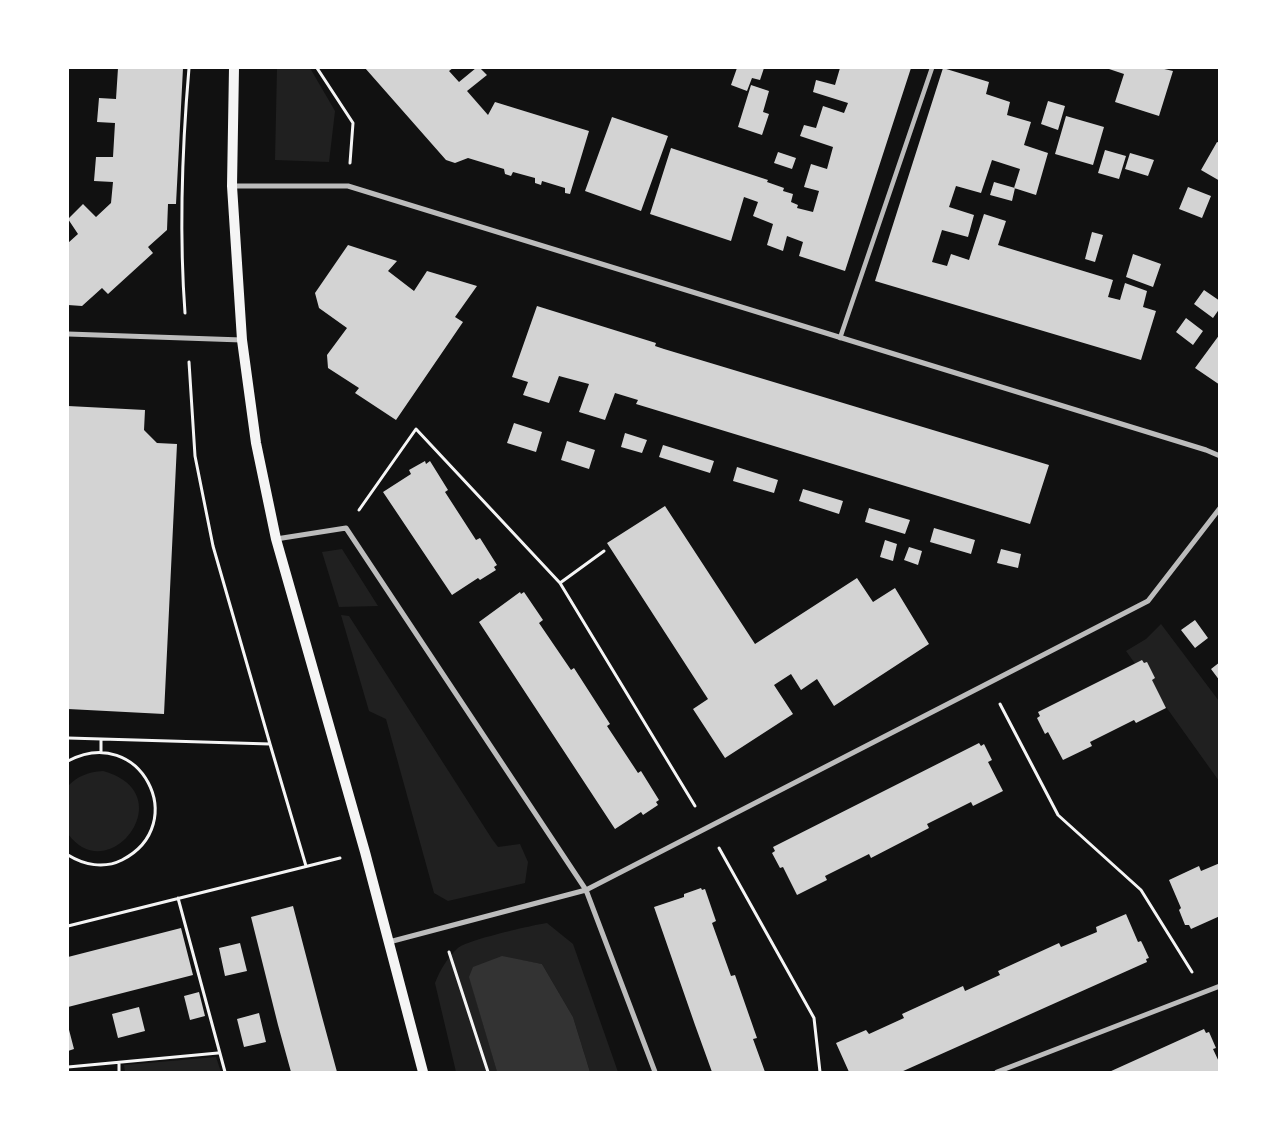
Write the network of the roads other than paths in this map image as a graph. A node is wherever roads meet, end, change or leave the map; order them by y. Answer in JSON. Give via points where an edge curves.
{"nodes":[{"id":1,"x":234,"y":68,"type":"edge"},
{"id":2,"x":932,"y":68,"type":"edge"},
{"id":3,"x":232,"y":186,"type":"junction"},
{"id":4,"x":68,"y":334,"type":"edge"},
{"id":5,"x":840,"y":338,"type":"junction"},
{"id":6,"x":242,"y":340,"type":"junction"},
{"id":7,"x":1220,"y":456,"type":"edge"},
{"id":8,"x":1220,"y":508,"type":"edge"},
{"id":9,"x":276,"y":539,"type":"junction"},
{"id":10,"x":586,"y":890,"type":"junction"},
{"id":11,"x":389,"y":942,"type":"junction"},
{"id":12,"x":1220,"y":986,"type":"edge"},
{"id":13,"x":423,"y":1072,"type":"edge"},
{"id":14,"x":655,"y":1072,"type":"edge"},
{"id":15,"x":998,"y":1072,"type":"edge"}],
"edges":[{"from":1,"to":3,"type":"main road"},
{"from":2,"to":5,"type":"street"},
{"from":3,"to":5,"type":"street","via":[[348,186]]},
{"from":3,"to":6,"type":"main road"},
{"from":4,"to":6,"type":"street"},
{"from":5,"to":7,"type":"street"},
{"from":6,"to":9,"type":"main road","via":[[256,443]]},
{"from":8,"to":10,"type":"street","via":[[1148,601]]},
{"from":9,"to":10,"type":"street","via":[[346,528]]},
{"from":9,"to":11,"type":"main road"},
{"from":10,"to":11,"type":"street"},
{"from":10,"to":14,"type":"street"},
{"from":11,"to":13,"type":"main road"},
{"from":12,"to":15,"type":"street"}]}
